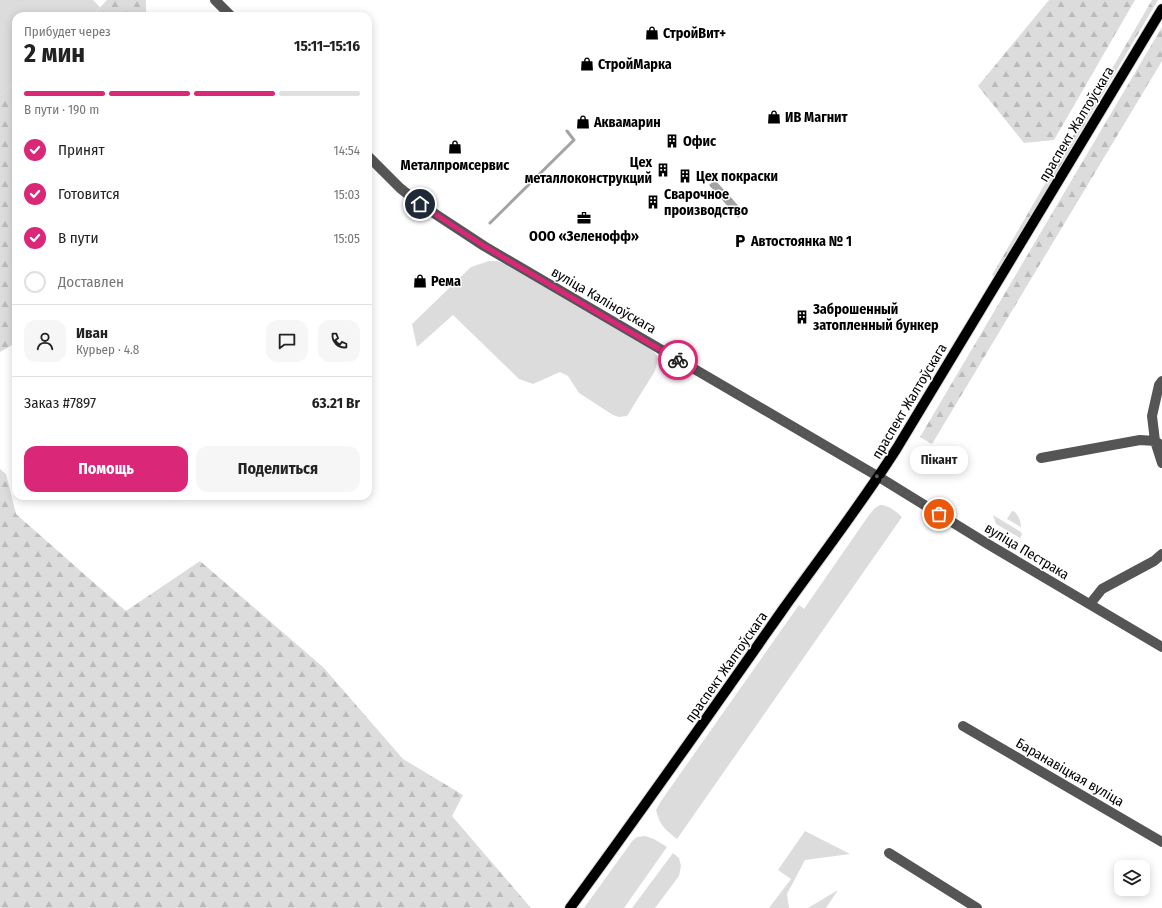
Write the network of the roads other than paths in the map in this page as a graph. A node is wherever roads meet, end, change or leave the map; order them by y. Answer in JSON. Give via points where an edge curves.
{"nodes":[{"id":1,"x":215,"y":0,"type":"edge"},
{"id":2,"x":1162,"y":9,"type":"edge"},
{"id":3,"x":227,"y":12,"type":"edge"},
{"id":4,"x":372,"y":160,"type":"edge"},
{"id":5,"x":1162,"y":380,"type":"edge"},
{"id":6,"x":1159,"y":444,"type":"edge"},
{"id":7,"x":1041,"y":458,"type":"dead end"},
{"id":8,"x":1162,"y":463,"type":"edge"},
{"id":9,"x":878,"y":477,"type":"junction"},
{"id":10,"x":1162,"y":554,"type":"edge"},
{"id":11,"x":1090,"y":604,"type":"junction"},
{"id":12,"x":1162,"y":646,"type":"edge"},
{"id":13,"x":963,"y":726,"type":"dead end"},
{"id":14,"x":1162,"y":842,"type":"edge"},
{"id":15,"x":889,"y":853,"type":"dead end"},
{"id":16,"x":570,"y":908,"type":"edge"},
{"id":17,"x":977,"y":908,"type":"edge"}],
"edges":[{"from":1,"to":3,"type":"street"},
{"from":2,"to":9,"type":"main road","name":"праспект Жалтоўскага"},
{"from":4,"to":9,"type":"street","name":"вуліца Каліноўскага","via":[[420,204],[484,246]]},
{"from":5,"to":6,"type":"street","via":[[1152,416]]},
{"from":6,"to":7,"type":"street","via":[[1140,440]]},
{"from":6,"to":8,"type":"street"},
{"from":9,"to":11,"type":"street","name":"вуліца Пестрака"},
{"from":9,"to":16,"type":"main road","name":"праспект Жалтоўскага"},
{"from":10,"to":11,"type":"street","via":[[1154,561],[1102,589]]},
{"from":11,"to":12,"type":"street","name":"вуліца Пестрака"},
{"from":13,"to":14,"type":"street","name":"Баранавіцкая вуліца"},
{"from":15,"to":17,"type":"street"}]}
